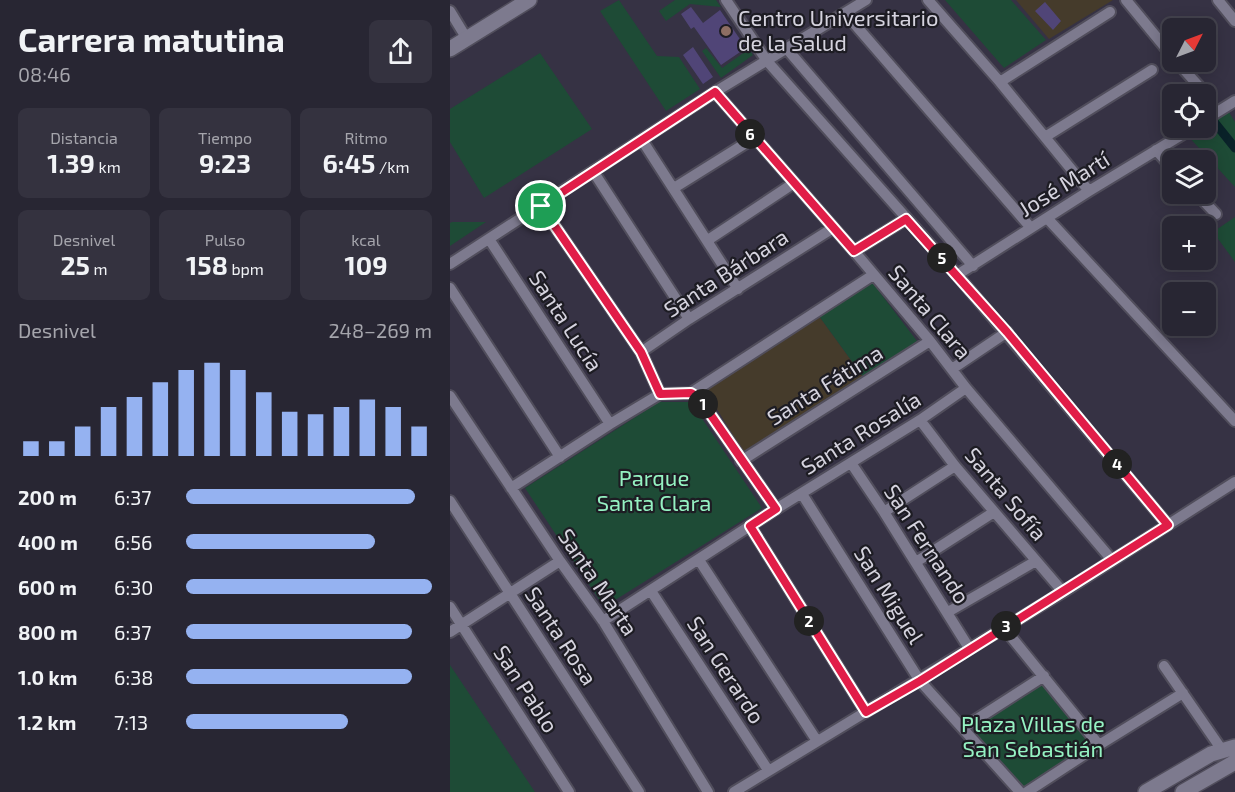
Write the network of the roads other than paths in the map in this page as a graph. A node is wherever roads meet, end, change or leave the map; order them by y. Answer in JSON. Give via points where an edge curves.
{"nodes":[{"id":1,"x":529,"y":0,"type":"edge"},
{"id":2,"x":726,"y":0,"type":"edge"},
{"id":3,"x":866,"y":0,"type":"edge"},
{"id":4,"x":928,"y":0,"type":"edge"},
{"id":5,"x":1126,"y":0,"type":"edge"},
{"id":6,"x":1218,"y":0,"type":"edge"},
{"id":7,"x":450,"y":11,"type":"edge"},
{"id":8,"x":1110,"y":12,"type":"dead end"},
{"id":9,"x":845,"y":13,"type":"junction"},
{"id":10,"x":1235,"y":21,"type":"edge"},
{"id":11,"x":467,"y":39,"type":"junction"},
{"id":12,"x":1162,"y":44,"type":"edge"},
{"id":13,"x":450,"y":49,"type":"edge"},
{"id":14,"x":787,"y":50,"type":"junction"},
{"id":15,"x":767,"y":61,"type":"junction"},
{"id":16,"x":1152,"y":70,"type":"dead end"},
{"id":17,"x":1186,"y":72,"type":"edge"},
{"id":18,"x":1000,"y":82,"type":"junction"},
{"id":19,"x":1196,"y":84,"type":"edge"},
{"id":20,"x":715,"y":92,"type":"junction"},
{"id":21,"x":1235,"y":101,"type":"edge"},
{"id":22,"x":1216,"y":106,"type":"edge"},
{"id":23,"x":1220,"y":111,"type":"junction"},
{"id":24,"x":1216,"y":113,"type":"edge"},
{"id":25,"x":1046,"y":137,"type":"junction"},
{"id":26,"x":754,"y":138,"type":"junction"},
{"id":27,"x":1176,"y":138,"type":"edge"},
{"id":28,"x":642,"y":140,"type":"junction"},
{"id":29,"x":1156,"y":150,"type":"junction"},
{"id":30,"x":1162,"y":157,"type":"edge"},
{"id":31,"x":593,"y":171,"type":"junction"},
{"id":32,"x":794,"y":183,"type":"junction"},
{"id":33,"x":674,"y":188,"type":"junction"},
{"id":34,"x":1089,"y":190,"type":"junction"},
{"id":35,"x":1206,"y":204,"type":"edge"},
{"id":36,"x":541,"y":206,"type":"junction"},
{"id":37,"x":1216,"y":214,"type":"dead end"},
{"id":38,"x":1047,"y":218,"type":"junction"},
{"id":39,"x":906,"y":219,"type":"junction"},
{"id":40,"x":833,"y":228,"type":"junction"},
{"id":41,"x":1030,"y":228,"type":"junction"},
{"id":42,"x":489,"y":239,"type":"junction"},
{"id":43,"x":708,"y":240,"type":"junction"},
{"id":44,"x":854,"y":251,"type":"junction"},
{"id":45,"x":450,"y":264,"type":"edge"},
{"id":46,"x":973,"y":266,"type":"junction"},
{"id":47,"x":873,"y":275,"type":"junction"},
{"id":48,"x":957,"y":275,"type":"junction"},
{"id":49,"x":450,"y":288,"type":"edge"},
{"id":50,"x":738,"y":289,"type":"junction"},
{"id":51,"x":689,"y":319,"type":"junction"},
{"id":52,"x":1007,"y":332,"type":"junction"},
{"id":53,"x":930,"y":341,"type":"junction"},
{"id":54,"x":641,"y":352,"type":"junction"},
{"id":55,"x":952,"y":369,"type":"junction"},
{"id":56,"x":966,"y":388,"type":"junction"},
{"id":57,"x":691,"y":393,"type":"junction"},
{"id":58,"x":660,"y":394,"type":"junction"},
{"id":59,"x":450,"y":396,"type":"edge"},
{"id":60,"x":920,"y":420,"type":"junction"},
{"id":61,"x":1235,"y":421,"type":"edge"},
{"id":62,"x":610,"y":424,"type":"junction"},
{"id":63,"x":560,"y":457,"type":"junction"},
{"id":64,"x":741,"y":461,"type":"junction"},
{"id":65,"x":850,"y":463,"type":"junction"},
{"id":66,"x":955,"y":466,"type":"junction"},
{"id":67,"x":1235,"y":482,"type":"edge"},
{"id":68,"x":511,"y":488,"type":"junction"},
{"id":69,"x":802,"y":494,"type":"junction"},
{"id":70,"x":450,"y":501,"type":"edge"},
{"id":71,"x":776,"y":509,"type":"junction"},
{"id":72,"x":884,"y":512,"type":"junction"},
{"id":73,"x":994,"y":512,"type":"junction"},
{"id":74,"x":1168,"y":525,"type":"junction"},
{"id":75,"x":750,"y":526,"type":"junction"},
{"id":76,"x":699,"y":560,"type":"junction"},
{"id":77,"x":1112,"y":560,"type":"junction"},
{"id":78,"x":560,"y":561,"type":"junction"},
{"id":79,"x":1036,"y":561,"type":"junction"},
{"id":80,"x":916,"y":562,"type":"junction"},
{"id":81,"x":651,"y":591,"type":"junction"},
{"id":82,"x":509,"y":592,"type":"junction"},
{"id":83,"x":1063,"y":592,"type":"junction"},
{"id":84,"x":450,"y":607,"type":"edge"},
{"id":85,"x":948,"y":612,"type":"junction"},
{"id":86,"x":603,"y":621,"type":"junction"},
{"id":87,"x":462,"y":625,"type":"junction"},
{"id":88,"x":1004,"y":628,"type":"junction"},
{"id":89,"x":450,"y":632,"type":"edge"},
{"id":90,"x":969,"y":648,"type":"junction"},
{"id":91,"x":1164,"y":666,"type":"dead end"},
{"id":92,"x":1044,"y":676,"type":"junction"},
{"id":93,"x":920,"y":681,"type":"junction"},
{"id":94,"x":1183,"y":693,"type":"junction"},
{"id":95,"x":866,"y":712,"type":"junction"},
{"id":96,"x":963,"y":728,"type":"junction"},
{"id":97,"x":817,"y":741,"type":"junction"},
{"id":98,"x":1099,"y":745,"type":"junction"},
{"id":99,"x":1228,"y":749,"type":"edge"},
{"id":100,"x":1235,"y":762,"type":"edge"},
{"id":101,"x":768,"y":770,"type":"junction"},
{"id":102,"x":569,"y":792,"type":"edge"},
{"id":103,"x":639,"y":792,"type":"edge"},
{"id":104,"x":708,"y":792,"type":"edge"},
{"id":105,"x":734,"y":792,"type":"edge"},
{"id":106,"x":1020,"y":792,"type":"edge"},
{"id":107,"x":1027,"y":792,"type":"edge"},
{"id":108,"x":1146,"y":792,"type":"edge"},
{"id":109,"x":1183,"y":792,"type":"edge"}],
"edges":[{"from":1,"to":11,"type":"main road"},
{"from":2,"to":15,"type":"street"},
{"from":3,"to":9,"type":"street"},
{"from":4,"to":18,"type":"street"},
{"from":5,"to":12,"type":"street"},
{"from":6,"to":10,"type":"street"},
{"from":7,"to":11,"type":"street"},
{"from":8,"to":18,"type":"street"},
{"from":9,"to":14,"type":"street"},
{"from":9,"to":41,"type":"street"},
{"from":11,"to":13,"type":"main road"},
{"from":14,"to":15,"type":"street"},
{"from":14,"to":46,"type":"street"},
{"from":15,"to":20,"type":"street"},
{"from":15,"to":39,"type":"street"},
{"from":16,"to":25,"type":"street"},
{"from":17,"to":19,"type":"street"},
{"from":18,"to":25,"type":"street"},
{"from":20,"to":26,"type":"street","name":"Santa Clara"},
{"from":20,"to":28,"type":"street"},
{"from":21,"to":23,"type":"street"},
{"from":22,"to":23,"type":"street"},
{"from":23,"to":24,"type":"street"},
{"from":25,"to":34,"type":"street"},
{"from":26,"to":32,"type":"street","name":"Santa Clara"},
{"from":26,"to":33,"type":"street"},
{"from":27,"to":29,"type":"street","name":"José Martí"},
{"from":28,"to":31,"type":"street"},
{"from":28,"to":33,"type":"street"},
{"from":29,"to":30,"type":"street"},
{"from":29,"to":34,"type":"street","name":"José Martí"},
{"from":31,"to":36,"type":"street"},
{"from":31,"to":51,"type":"street"},
{"from":32,"to":40,"type":"street","name":"Santa Clara"},
{"from":32,"to":43,"type":"street"},
{"from":33,"to":43,"type":"street"},
{"from":34,"to":38,"type":"street","name":"José Martí"},
{"from":35,"to":37,"type":"street"},
{"from":36,"to":42,"type":"street"},
{"from":36,"to":54,"type":"street"},
{"from":38,"to":41,"type":"street","name":"José Martí"},
{"from":38,"to":61,"type":"street"},
{"from":39,"to":44,"type":"street"},
{"from":39,"to":48,"type":"street"},
{"from":40,"to":44,"type":"street","name":"Santa Clara"},
{"from":40,"to":50,"type":"street","name":"Santa Bárbara"},
{"from":41,"to":46,"type":"street","name":"José Martí"},
{"from":42,"to":45,"type":"street"},
{"from":42,"to":62,"type":"street","name":"Santa Lucía"},
{"from":43,"to":50,"type":"street"},
{"from":44,"to":47,"type":"street","name":"Santa Clara"},
{"from":46,"to":48,"type":"street","name":"José Martí"},
{"from":47,"to":53,"type":"street","name":"Santa Clara"},
{"from":47,"to":57,"type":"street"},
{"from":48,"to":52,"type":"street"},
{"from":49,"to":63,"type":"street"},
{"from":50,"to":51,"type":"street","name":"Santa Bárbara"},
{"from":51,"to":54,"type":"street","name":"Santa Bárbara"},
{"from":52,"to":55,"type":"street"},
{"from":52,"to":74,"type":"street"},
{"from":53,"to":55,"type":"street","name":"Santa Clara"},
{"from":53,"to":64,"type":"street","name":"Santa Fátima"},
{"from":54,"to":58,"type":"street"},
{"from":55,"to":56,"type":"street","name":"Santa Clara"},
{"from":56,"to":60,"type":"street","name":"Santa Rosalía"},
{"from":56,"to":77,"type":"street","name":"Santa Clara"},
{"from":57,"to":58,"type":"street"},
{"from":57,"to":64,"type":"street","via":[[701,401]]},
{"from":58,"to":62,"type":"street"},
{"from":59,"to":68,"type":"street","name":"Santa Marta"},
{"from":60,"to":65,"type":"street","name":"Santa Rosalía"},
{"from":60,"to":66,"type":"street","name":"Santa Sofía"},
{"from":62,"to":63,"type":"street"},
{"from":63,"to":68,"type":"street"},
{"from":64,"to":71,"type":"street"},
{"from":65,"to":69,"type":"street","name":"Santa Rosalía"},
{"from":65,"to":72,"type":"street","name":"San Fernando"},
{"from":66,"to":72,"type":"street"},
{"from":66,"to":73,"type":"street","name":"Santa Sofía"},
{"from":67,"to":74,"type":"street"},
{"from":68,"to":78,"type":"street","name":"Santa Marta"},
{"from":69,"to":71,"type":"street","name":"Santa Rosalía"},
{"from":69,"to":93,"type":"street","name":"San Miguel"},
{"from":70,"to":82,"type":"street","name":"Santa Rosa"},
{"from":71,"to":75,"type":"street","name":"Santa Rosalía"},
{"from":72,"to":80,"type":"street","name":"San Fernando"},
{"from":73,"to":79,"type":"street","name":"Santa Sofía"},
{"from":73,"to":80,"type":"street"},
{"from":74,"to":77,"type":"street"},
{"from":75,"to":76,"type":"street","name":"Santa Rosalía"},
{"from":75,"to":95,"type":"street"},
{"from":76,"to":81,"type":"street","name":"Santa Rosalía"},
{"from":76,"to":97,"type":"street"},
{"from":77,"to":83,"type":"street"},
{"from":78,"to":82,"type":"street"},
{"from":78,"to":86,"type":"street","name":"Santa Marta"},
{"from":79,"to":83,"type":"street","name":"Santa Sofía"},
{"from":79,"to":85,"type":"street"},
{"from":80,"to":85,"type":"street","name":"San Fernando"},
{"from":81,"to":86,"type":"street","name":"Santa Rosalía"},
{"from":81,"to":101,"type":"street","name":"San Gerardo"},
{"from":82,"to":87,"type":"street"},
{"from":82,"to":103,"type":"street","name":"Santa Rosa"},
{"from":83,"to":88,"type":"street"},
{"from":84,"to":87,"type":"street","name":"San Pablo"},
{"from":85,"to":90,"type":"street","name":"San Fernando"},
{"from":86,"to":104,"type":"street","name":"Santa Marta"},
{"from":87,"to":89,"type":"street"},
{"from":87,"to":102,"type":"street","name":"San Pablo"},
{"from":88,"to":90,"type":"street"},
{"from":88,"to":92,"type":"street"},
{"from":90,"to":93,"type":"street"},
{"from":91,"to":94,"type":"street"},
{"from":92,"to":96,"type":"street"},
{"from":92,"to":98,"type":"street"},
{"from":93,"to":95,"type":"street"},
{"from":93,"to":96,"type":"street","name":"San Miguel"},
{"from":94,"to":98,"type":"street"},
{"from":94,"to":99,"type":"street"},
{"from":95,"to":97,"type":"street"},
{"from":96,"to":106,"type":"street","name":"San Miguel"},
{"from":97,"to":101,"type":"street"},
{"from":98,"to":107,"type":"street"},
{"from":99,"to":108,"type":"main road"},
{"from":100,"to":109,"type":"main road"},
{"from":101,"to":105,"type":"street"}]}
